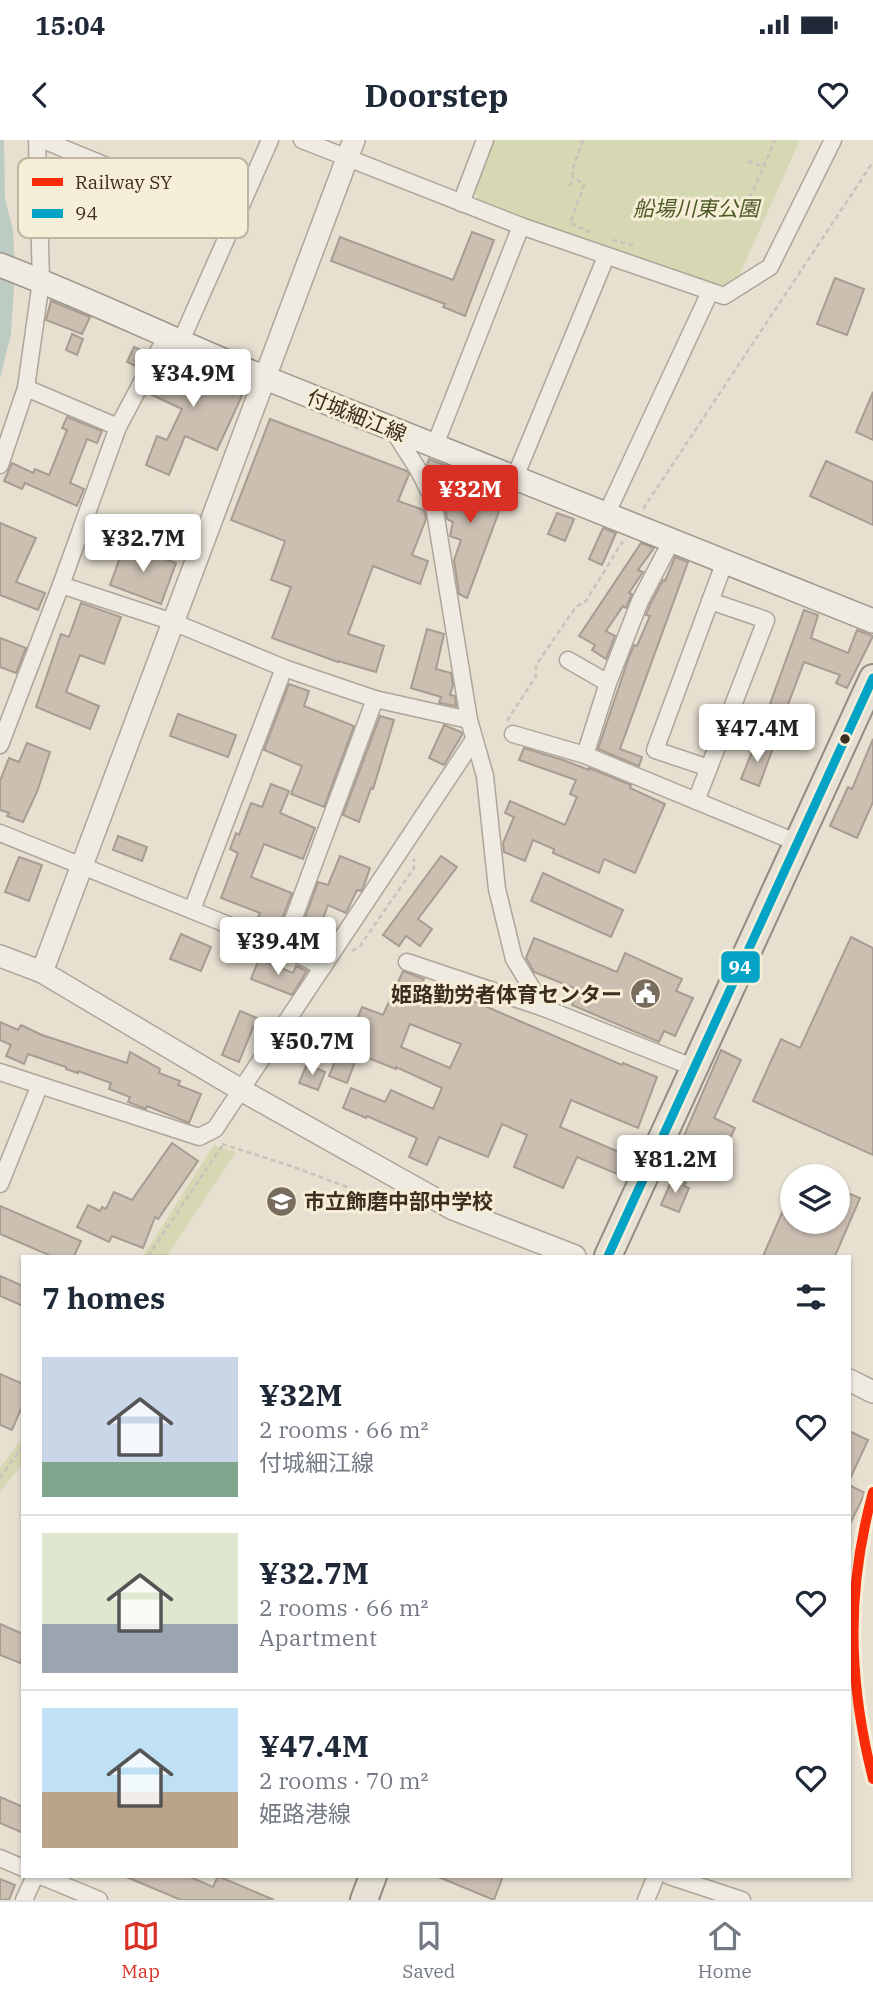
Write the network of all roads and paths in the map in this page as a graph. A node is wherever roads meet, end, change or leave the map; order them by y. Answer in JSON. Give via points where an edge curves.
{"nodes":[{"id":1,"x":37,"y":140,"type":"edge"},
{"id":2,"x":43,"y":140,"type":"edge"},
{"id":3,"x":270,"y":140,"type":"edge"},
{"id":4,"x":302,"y":140,"type":"edge"},
{"id":5,"x":485,"y":140,"type":"edge"},
{"id":6,"x":583,"y":140,"type":"edge"},
{"id":7,"x":775,"y":140,"type":"edge"},
{"id":8,"x":833,"y":140,"type":"edge"},
{"id":9,"x":351,"y":148,"type":"edge"},
{"id":10,"x":37,"y":158,"type":"edge"},
{"id":11,"x":87,"y":158,"type":"edge"},
{"id":12,"x":748,"y":161,"type":"dead end"},
{"id":13,"x":873,"y":162,"type":"edge"},
{"id":14,"x":764,"y":167,"type":"junction"},
{"id":15,"x":573,"y":176,"type":"junction"},
{"id":16,"x":570,"y":186,"type":"dead end"},
{"id":17,"x":248,"y":188,"type":"edge"},
{"id":18,"x":750,"y":198,"type":"dead end"},
{"id":19,"x":461,"y":203,"type":"junction"},
{"id":20,"x":520,"y":226,"type":"junction"},
{"id":21,"x":600,"y":237,"type":"dead end"},
{"id":22,"x":35,"y":238,"type":"edge"},
{"id":23,"x":224,"y":238,"type":"edge"},
{"id":24,"x":612,"y":240,"type":"dead end"},
{"id":25,"x":636,"y":246,"type":"dead end"},
{"id":26,"x":606,"y":257,"type":"junction"},
{"id":27,"x":0,"y":265,"type":"edge"},
{"id":28,"x":34,"y":278,"type":"junction"},
{"id":29,"x":710,"y":292,"type":"junction"},
{"id":30,"x":173,"y":340,"type":"junction"},
{"id":31,"x":265,"y":378,"type":"junction"},
{"id":32,"x":26,"y":388,"type":"junction"},
{"id":33,"x":118,"y":427,"type":"junction"},
{"id":34,"x":393,"y":430,"type":"junction"},
{"id":35,"x":435,"y":445,"type":"junction"},
{"id":36,"x":0,"y":465,"type":"edge"},
{"id":37,"x":515,"y":477,"type":"junction"},
{"id":38,"x":607,"y":513,"type":"junction"},
{"id":39,"x":633,"y":523,"type":"junction"},
{"id":40,"x":672,"y":540,"type":"junction"},
{"id":41,"x":725,"y":561,"type":"junction"},
{"id":42,"x":61,"y":585,"type":"junction"},
{"id":43,"x":710,"y":601,"type":"junction"},
{"id":44,"x":873,"y":621,"type":"edge"},
{"id":45,"x":173,"y":622,"type":"junction"},
{"id":46,"x":568,"y":660,"type":"dead end"},
{"id":47,"x":284,"y":668,"type":"junction"},
{"id":48,"x":873,"y":678,"type":"edge"},
{"id":49,"x":608,"y":683,"type":"junction"},
{"id":50,"x":0,"y":694,"type":"edge"},
{"id":51,"x":375,"y":699,"type":"junction"},
{"id":52,"x":17,"y":700,"type":"junction"},
{"id":53,"x":469,"y":720,"type":"junction"},
{"id":54,"x":507,"y":732,"type":"joint"},
{"id":55,"x":474,"y":741,"type":"junction"},
{"id":56,"x":0,"y":745,"type":"edge"},
{"id":57,"x":584,"y":755,"type":"junction"},
{"id":58,"x":709,"y":768,"type":"junction"},
{"id":59,"x":696,"y":801,"type":"junction"},
{"id":60,"x":0,"y":833,"type":"edge"},
{"id":61,"x":798,"y":843,"type":"junction"},
{"id":62,"x":81,"y":864,"type":"junction"},
{"id":63,"x":192,"y":910,"type":"junction"},
{"id":64,"x":283,"y":947,"type":"junction"},
{"id":65,"x":0,"y":956,"type":"edge"},
{"id":66,"x":407,"y":962,"type":"dead end"},
{"id":67,"x":323,"y":967,"type":"junction"},
{"id":68,"x":41,"y":972,"type":"junction"},
{"id":69,"x":544,"y":1008,"type":"junction"},
{"id":70,"x":695,"y":1068,"type":"junction"},
{"id":71,"x":0,"y":1072,"type":"edge"},
{"id":72,"x":39,"y":1087,"type":"junction"},
{"id":73,"x":241,"y":1090,"type":"junction"},
{"id":74,"x":230,"y":1133,"type":"dead end"},
{"id":75,"x":199,"y":1137,"type":"junction"},
{"id":76,"x":223,"y":1144,"type":"junction"},
{"id":77,"x":0,"y":1184,"type":"edge"},
{"id":78,"x":385,"y":1201,"type":"dead end"},
{"id":79,"x":149,"y":1255,"type":"edge"},
{"id":80,"x":573,"y":1255,"type":"edge"},
{"id":81,"x":607,"y":1255,"type":"edge"},
{"id":82,"x":851,"y":1381,"type":"edge"},
{"id":83,"x":873,"y":1392,"type":"edge"},
{"id":84,"x":21,"y":1449,"type":"edge"},
{"id":85,"x":0,"y":1478,"type":"edge"},
{"id":86,"x":0,"y":1858,"type":"edge"},
{"id":87,"x":21,"y":1867,"type":"edge"},
{"id":88,"x":34,"y":1878,"type":"edge"},
{"id":89,"x":46,"y":1878,"type":"edge"},
{"id":90,"x":372,"y":1878,"type":"edge"},
{"id":91,"x":655,"y":1878,"type":"edge"},
{"id":92,"x":675,"y":1878,"type":"edge"},
{"id":93,"x":24,"y":1900,"type":"edge"},
{"id":94,"x":99,"y":1900,"type":"edge"},
{"id":95,"x":364,"y":1900,"type":"edge"},
{"id":96,"x":646,"y":1900,"type":"edge"},
{"id":97,"x":742,"y":1900,"type":"edge"}],
"edges":[{"from":1,"to":10,"type":"street"},
{"from":2,"to":11,"type":"street"},
{"from":3,"to":17,"type":"street"},
{"from":4,"to":9,"type":"street"},
{"from":5,"to":19,"type":"street"},
{"from":6,"to":15,"type":"path"},
{"from":7,"to":14,"type":"path"},
{"from":8,"to":29,"type":"street","via":[[769,267],[724,296]]},
{"from":9,"to":19,"type":"street"},
{"from":9,"to":31,"type":"street"},
{"from":12,"to":14,"type":"path"},
{"from":13,"to":39,"type":"path"},
{"from":14,"to":18,"type":"path"},
{"from":15,"to":16,"type":"path"},
{"from":15,"to":21,"type":"path","via":[[584,185],[570,223]]},
{"from":19,"to":20,"type":"street"},
{"from":20,"to":26,"type":"street"},
{"from":20,"to":35,"type":"street"},
{"from":22,"to":28,"type":"street"},
{"from":23,"to":30,"type":"street"},
{"from":24,"to":25,"type":"path"},
{"from":26,"to":29,"type":"street"},
{"from":26,"to":37,"type":"street"},
{"from":27,"to":28,"type":"main road","name":"付城細江線"},
{"from":28,"to":30,"type":"main road","name":"付城細江線"},
{"from":28,"to":32,"type":"street"},
{"from":29,"to":38,"type":"street"},
{"from":30,"to":31,"type":"main road","name":"付城細江線"},
{"from":30,"to":33,"type":"street"},
{"from":31,"to":34,"type":"main road","name":"付城細江線"},
{"from":31,"to":45,"type":"street"},
{"from":32,"to":33,"type":"street"},
{"from":32,"to":36,"type":"street"},
{"from":33,"to":42,"type":"street"},
{"from":34,"to":35,"type":"main road","name":"付城細江線"},
{"from":34,"to":53,"type":"street","via":[[433,499]]},
{"from":35,"to":37,"type":"main road","name":"付城細江線"},
{"from":37,"to":38,"type":"main road","name":"付城細江線"},
{"from":38,"to":39,"type":"main road","name":"付城細江線"},
{"from":39,"to":40,"type":"main road","name":"付城細江線"},
{"from":39,"to":54,"type":"path","via":[[586,601],[576,607],[536,665],[536,676]]},
{"from":40,"to":41,"type":"main road","name":"付城細江線"},
{"from":40,"to":49,"type":"street","via":[[640,601]]},
{"from":41,"to":43,"type":"street"},
{"from":41,"to":44,"type":"main road","name":"付城細江線"},
{"from":42,"to":45,"type":"street"},
{"from":42,"to":52,"type":"street"},
{"from":43,"to":58,"type":"street","via":[[655,750]]},
{"from":43,"to":58,"type":"street","via":[[766,620]]},
{"from":45,"to":47,"type":"street"},
{"from":45,"to":62,"type":"street"},
{"from":46,"to":49,"type":"street"},
{"from":47,"to":51,"type":"street"},
{"from":47,"to":63,"type":"street"},
{"from":48,"to":61,"type":"main road"},
{"from":49,"to":57,"type":"street"},
{"from":50,"to":52,"type":"street"},
{"from":51,"to":53,"type":"street"},
{"from":51,"to":64,"type":"street"},
{"from":52,"to":56,"type":"street"},
{"from":53,"to":55,"type":"street"},
{"from":54,"to":57,"type":"street"},
{"from":55,"to":67,"type":"street"},
{"from":55,"to":69,"type":"street","via":[[485,776],[497,889],[514,959]]},
{"from":57,"to":59,"type":"street"},
{"from":58,"to":59,"type":"street"},
{"from":59,"to":61,"type":"street"},
{"from":60,"to":62,"type":"street"},
{"from":61,"to":70,"type":"main road"},
{"from":62,"to":63,"type":"street"},
{"from":62,"to":68,"type":"street"},
{"from":63,"to":64,"type":"street"},
{"from":64,"to":67,"type":"street"},
{"from":65,"to":68,"type":"street"},
{"from":66,"to":69,"type":"street"},
{"from":67,"to":73,"type":"street"},
{"from":68,"to":73,"type":"street"},
{"from":69,"to":70,"type":"street"},
{"from":70,"to":81,"type":"main road"},
{"from":71,"to":72,"type":"street"},
{"from":72,"to":75,"type":"street"},
{"from":72,"to":77,"type":"street"},
{"from":73,"to":75,"type":"street","via":[[215,1129]]},
{"from":73,"to":80,"type":"street","via":[[453,1209]]},
{"from":74,"to":76,"type":"path"},
{"from":75,"to":76,"type":"path"},
{"from":76,"to":78,"type":"path"},
{"from":76,"to":79,"type":"path"},
{"from":82,"to":83,"type":"street"},
{"from":84,"to":85,"type":"path"},
{"from":86,"to":87,"type":"street"},
{"from":88,"to":93,"type":"street"},
{"from":89,"to":94,"type":"street"},
{"from":90,"to":95,"type":"main road"},
{"from":91,"to":96,"type":"street"},
{"from":92,"to":97,"type":"street"}]}
